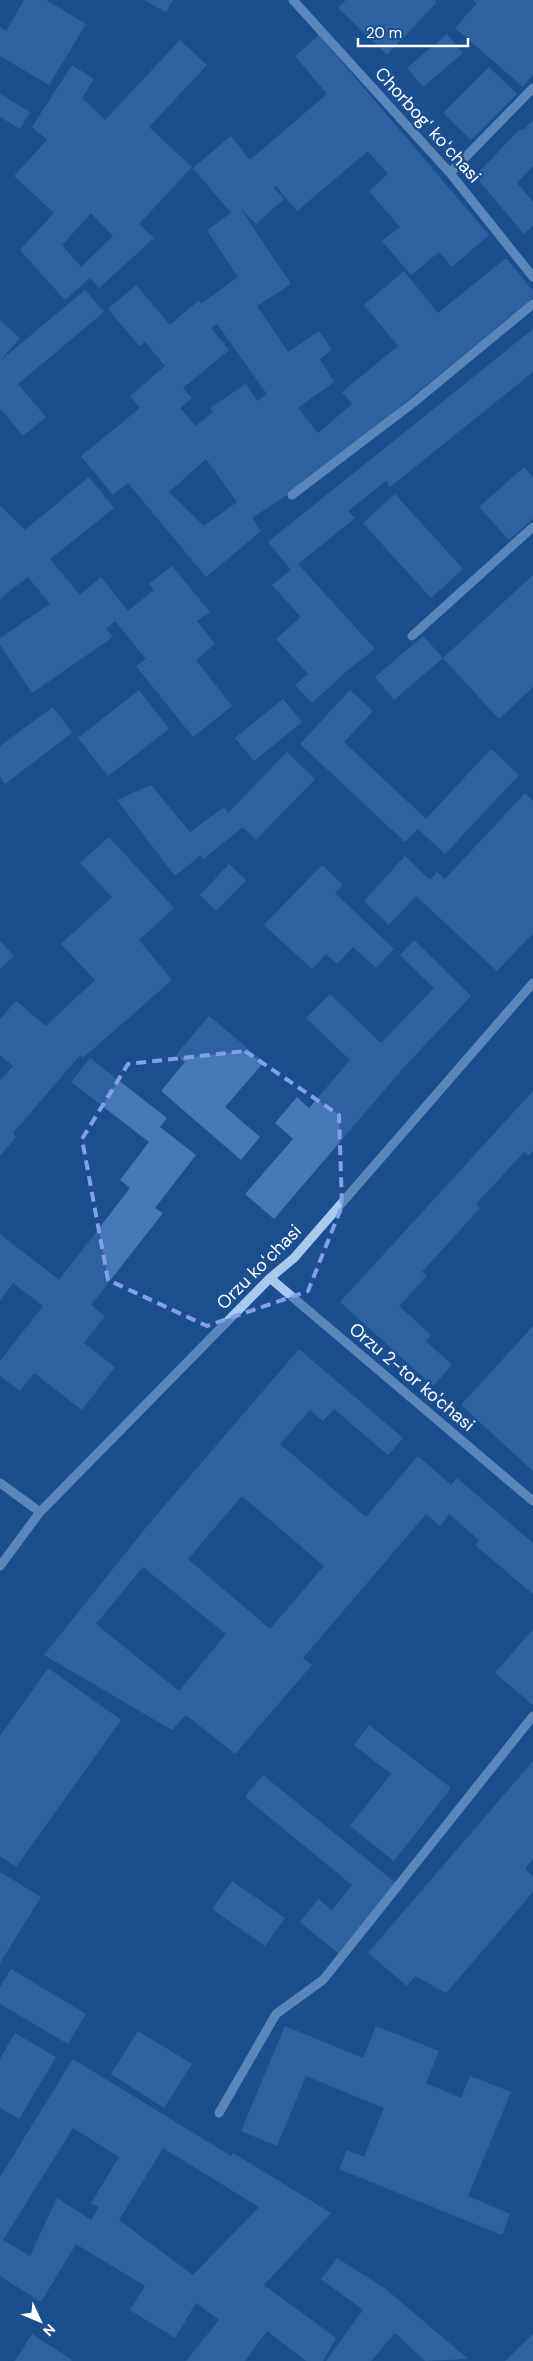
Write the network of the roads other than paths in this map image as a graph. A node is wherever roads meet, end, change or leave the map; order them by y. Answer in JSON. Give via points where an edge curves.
{"nodes":[{"id":1,"x":293,"y":0,"type":"edge"},
{"id":2,"x":533,"y":88,"type":"edge"},
{"id":3,"x":450,"y":173,"type":"junction"},
{"id":4,"x":533,"y":276,"type":"edge"},
{"id":5,"x":533,"y":304,"type":"edge"},
{"id":6,"x":292,"y":495,"type":"dead end"},
{"id":7,"x":533,"y":527,"type":"edge"},
{"id":8,"x":412,"y":636,"type":"dead end"},
{"id":9,"x":532,"y":986,"type":"edge"},
{"id":10,"x":270,"y":1278,"type":"junction"},
{"id":11,"x":0,"y":1483,"type":"edge"},
{"id":12,"x":533,"y":1501,"type":"edge"},
{"id":13,"x":40,"y":1512,"type":"junction"},
{"id":14,"x":0,"y":1566,"type":"edge"},
{"id":15,"x":533,"y":1716,"type":"edge"},
{"id":16,"x":219,"y":2113,"type":"dead end"}],
"edges":[{"from":1,"to":3,"type":"street","name":"Chorbogʻ koʻchasi"},
{"from":2,"to":3,"type":"street"},
{"from":3,"to":4,"type":"street","name":"Chorbogʻ koʻchasi"},
{"from":5,"to":6,"type":"street","via":[[413,403]]},
{"from":7,"to":8,"type":"street"},
{"from":9,"to":10,"type":"street","name":"Orzu koʻchasi","via":[[294,1258]]},
{"from":10,"to":12,"type":"street","name":"Orzu 2-tor ko'chasi"},
{"from":10,"to":13,"type":"street","name":"Orzu koʻchasi"},
{"from":11,"to":13,"type":"street"},
{"from":13,"to":14,"type":"street","name":"Orzu koʻchasi"},
{"from":15,"to":16,"type":"street","via":[[323,1980],[276,2014]]}]}
